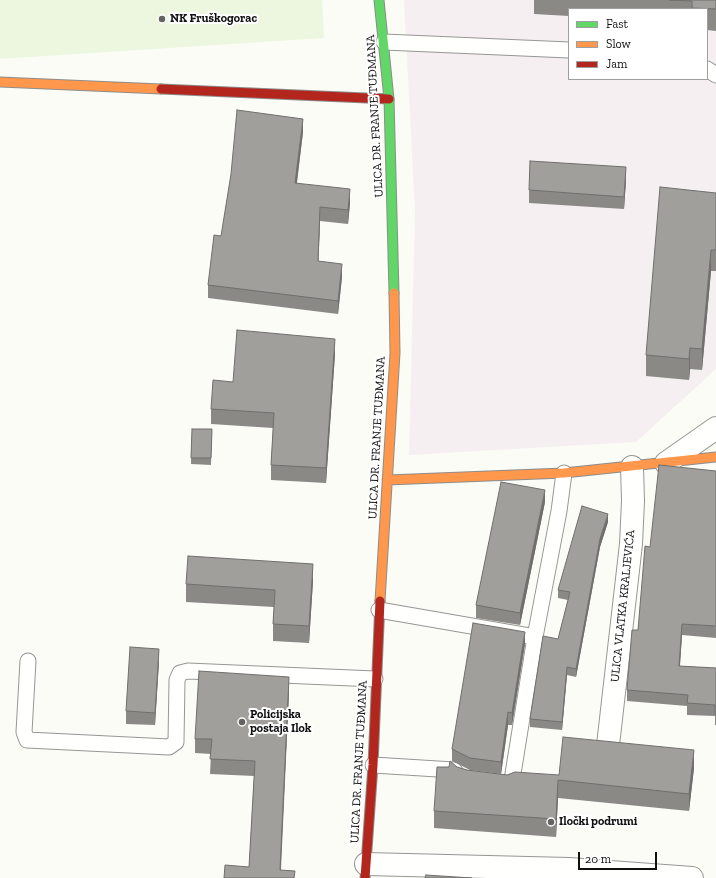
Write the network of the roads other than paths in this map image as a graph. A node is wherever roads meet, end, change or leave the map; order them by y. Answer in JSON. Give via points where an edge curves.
{"nodes":[{"id":1,"x":379,"y":0,"type":"edge"},
{"id":2,"x":384,"y":42,"type":"junction"},
{"id":3,"x":568,"y":50,"type":"edge"},
{"id":4,"x":0,"y":82,"type":"edge"},
{"id":5,"x":389,"y":99,"type":"junction"},
{"id":6,"x":716,"y":428,"type":"edge"},
{"id":7,"x":716,"y":457,"type":"edge"},
{"id":8,"x":666,"y":463,"type":"junction"},
{"id":9,"x":632,"y":467,"type":"junction"},
{"id":10,"x":564,"y":473,"type":"junction"},
{"id":11,"x":387,"y":480,"type":"junction"},
{"id":12,"x":379,"y":610,"type":"junction"},
{"id":13,"x":535,"y":637,"type":"junction"},
{"id":14,"x":28,"y":661,"type":"dead end"},
{"id":15,"x":375,"y":679,"type":"junction"},
{"id":16,"x":608,"y":745,"type":"edge"},
{"id":17,"x":373,"y":765,"type":"junction"},
{"id":18,"x":468,"y":779,"type":"edge"},
{"id":19,"x":484,"y":781,"type":"edge"},
{"id":20,"x":366,"y":871,"type":"edge"},
{"id":21,"x":692,"y":878,"type":"edge"}],
"edges":[{"from":1,"to":2,"type":"main road","name":"ULICA DR. FRANJE TUĐMANA"},
{"from":2,"to":3,"type":"lane"},
{"from":2,"to":5,"type":"main road","name":"ULICA DR. FRANJE TUĐMANA"},
{"from":4,"to":5,"type":"main road"},
{"from":5,"to":11,"type":"main road","name":"ULICA DR. FRANJE TUĐMANA","via":[[395,353]]},
{"from":6,"to":8,"type":"street"},
{"from":7,"to":8,"type":"main road"},
{"from":8,"to":9,"type":"main road"},
{"from":9,"to":10,"type":"main road"},
{"from":9,"to":16,"type":"street","name":"ULICA VLATKA KRALJEVIĆA","via":[[631,544]]},
{"from":10,"to":11,"type":"main road"},
{"from":10,"to":13,"type":"lane"},
{"from":11,"to":12,"type":"main road","name":"ULICA DR. FRANJE TUĐMANA"},
{"from":12,"to":13,"type":"lane"},
{"from":12,"to":15,"type":"main road","name":"ULICA DR. FRANJE TUĐMANA"},
{"from":13,"to":19,"type":"lane","via":[[512,780],[508,784]]},
{"from":14,"to":15,"type":"lane","via":[[24,732],[27,740],[169,747],[176,742],[177,680],[180,673],[188,671]]},
{"from":15,"to":17,"type":"main road","name":"ULICA DR. FRANJE TUĐMANA"},
{"from":17,"to":18,"type":"lane","via":[[454,770]]},
{"from":17,"to":20,"type":"main road","name":"ULICA DR. FRANJE TUĐMANA"},
{"from":20,"to":21,"type":"street","via":[[569,869]]}]}
